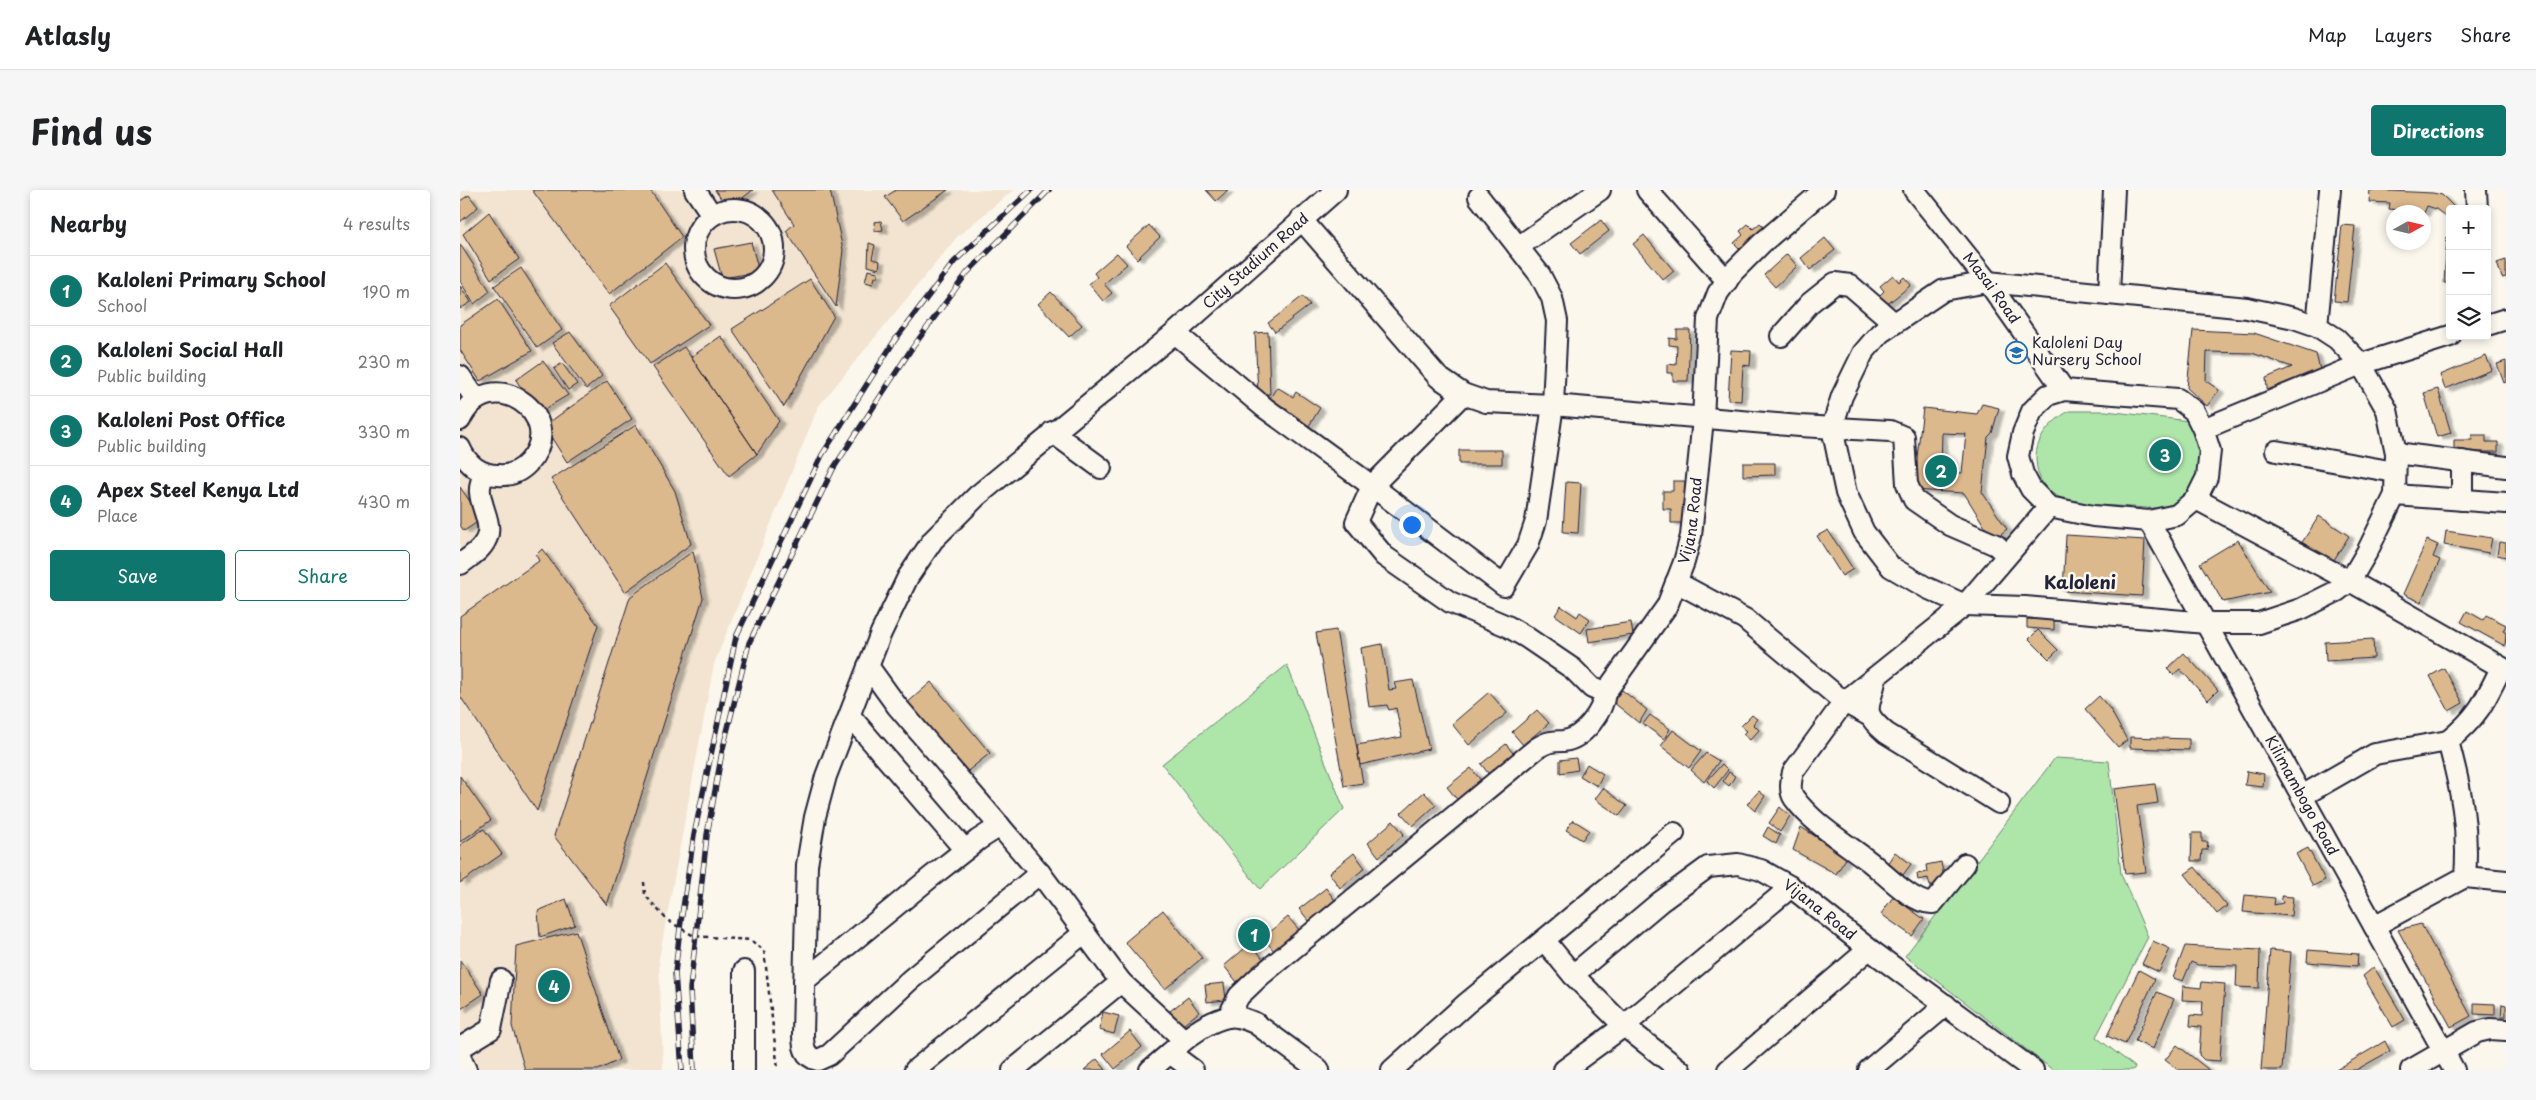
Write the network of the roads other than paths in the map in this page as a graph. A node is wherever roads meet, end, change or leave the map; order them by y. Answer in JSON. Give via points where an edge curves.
{"nodes":[{"id":1,"x":695,"y":190,"type":"edge"},
{"id":2,"x":1336,"y":190,"type":"edge"},
{"id":3,"x":1600,"y":190,"type":"edge"},
{"id":4,"x":1647,"y":190,"type":"edge"},
{"id":5,"x":1824,"y":190,"type":"edge"},
{"id":6,"x":1914,"y":190,"type":"edge"},
{"id":7,"x":2114,"y":190,"type":"edge"},
{"id":8,"x":2330,"y":190,"type":"edge"},
{"id":9,"x":2476,"y":190,"type":"edge"},
{"id":10,"x":1479,"y":197,"type":"dead end"},
{"id":11,"x":2477,"y":205,"type":"edge"},
{"id":12,"x":712,"y":215,"type":"junction"},
{"id":13,"x":1301,"y":219,"type":"junction"},
{"id":14,"x":1518,"y":246,"type":"junction"},
{"id":15,"x":1726,"y":281,"type":"junction"},
{"id":16,"x":1988,"y":282,"type":"junction"},
{"id":17,"x":2109,"y":294,"type":"junction"},
{"id":18,"x":2506,"y":319,"type":"edge"},
{"id":19,"x":1894,"y":323,"type":"junction"},
{"id":20,"x":2491,"y":323,"type":"edge"},
{"id":21,"x":2317,"y":326,"type":"junction"},
{"id":22,"x":1175,"y":332,"type":"junction"},
{"id":23,"x":1781,"y":336,"type":"dead end"},
{"id":24,"x":2446,"y":337,"type":"edge"},
{"id":25,"x":2361,"y":364,"type":"junction"},
{"id":26,"x":460,"y":376,"type":"edge"},
{"id":27,"x":2064,"y":390,"type":"junction"},
{"id":28,"x":1464,"y":394,"type":"junction"},
{"id":29,"x":476,"y":399,"type":"junction"},
{"id":30,"x":1553,"y":405,"type":"junction"},
{"id":31,"x":1703,"y":419,"type":"junction"},
{"id":32,"x":460,"y":420,"type":"edge"},
{"id":33,"x":1832,"y":428,"type":"junction"},
{"id":34,"x":2203,"y":428,"type":"junction"},
{"id":35,"x":1052,"y":432,"type":"junction"},
{"id":36,"x":460,"y":448,"type":"edge"},
{"id":37,"x":2276,"y":451,"type":"dead end"},
{"id":38,"x":2462,"y":461,"type":"junction"},
{"id":39,"x":2395,"y":463,"type":"junction"},
{"id":40,"x":2506,"y":466,"type":"edge"},
{"id":41,"x":1101,"y":468,"type":"dead end"},
{"id":42,"x":484,"y":473,"type":"junction"},
{"id":43,"x":1372,"y":486,"type":"junction"},
{"id":44,"x":2395,"y":495,"type":"junction"},
{"id":45,"x":2196,"y":499,"type":"junction"},
{"id":46,"x":2462,"y":500,"type":"junction"},
{"id":47,"x":2506,"y":503,"type":"edge"},
{"id":48,"x":2049,"y":507,"type":"junction"},
{"id":49,"x":2150,"y":521,"type":"junction"},
{"id":50,"x":2007,"y":555,"type":"junction"},
{"id":51,"x":461,"y":564,"type":"edge"},
{"id":52,"x":2350,"y":581,"type":"junction"},
{"id":53,"x":1676,"y":582,"type":"junction"},
{"id":54,"x":1964,"y":605,"type":"junction"},
{"id":55,"x":2206,"y":622,"type":"junction"},
{"id":56,"x":868,"y":666,"type":"junction"},
{"id":57,"x":2504,"y":669,"type":"edge"},
{"id":58,"x":1876,"y":677,"type":"junction"},
{"id":59,"x":1605,"y":693,"type":"junction"},
{"id":60,"x":1844,"y":702,"type":"junction"},
{"id":61,"x":1868,"y":715,"type":"junction"},
{"id":62,"x":850,"y":716,"type":"junction"},
{"id":63,"x":2448,"y":741,"type":"junction"},
{"id":64,"x":2302,"y":796,"type":"junction"},
{"id":65,"x":1998,"y":804,"type":"dead end"},
{"id":66,"x":1000,"y":826,"type":"junction"},
{"id":67,"x":1674,"y":833,"type":"dead end"},
{"id":68,"x":965,"y":850,"type":"junction"},
{"id":69,"x":1965,"y":864,"type":"dead end"},
{"id":70,"x":1040,"y":872,"type":"junction"},
{"id":71,"x":2465,"y":877,"type":"junction"},
{"id":72,"x":2506,"y":881,"type":"edge"},
{"id":73,"x":1791,"y":888,"type":"junction"},
{"id":74,"x":2374,"y":926,"type":"junction"},
{"id":75,"x":1085,"y":932,"type":"junction"},
{"id":76,"x":1544,"y":940,"type":"junction"},
{"id":77,"x":1869,"y":949,"type":"junction"},
{"id":78,"x":744,"y":970,"type":"dead end"},
{"id":79,"x":1573,"y":975,"type":"junction"},
{"id":80,"x":501,"y":980,"type":"dead end"},
{"id":81,"x":804,"y":981,"type":"junction"},
{"id":82,"x":1121,"y":982,"type":"junction"},
{"id":83,"x":1946,"y":1005,"type":"junction"},
{"id":84,"x":1228,"y":1017,"type":"junction"},
{"id":85,"x":1624,"y":1026,"type":"junction"},
{"id":86,"x":2506,"y":1030,"type":"edge"},
{"id":87,"x":1177,"y":1046,"type":"junction"},
{"id":88,"x":460,"y":1048,"type":"edge"},
{"id":89,"x":2444,"y":1052,"type":"junction"},
{"id":90,"x":460,"y":1056,"type":"edge"},
{"id":91,"x":466,"y":1070,"type":"edge"},
{"id":92,"x":744,"y":1070,"type":"edge"},
{"id":93,"x":915,"y":1070,"type":"edge"},
{"id":94,"x":1013,"y":1070,"type":"edge"},
{"id":95,"x":1150,"y":1070,"type":"edge"},
{"id":96,"x":1193,"y":1070,"type":"edge"},
{"id":97,"x":1319,"y":1070,"type":"edge"},
{"id":98,"x":1392,"y":1070,"type":"edge"},
{"id":99,"x":1564,"y":1070,"type":"edge"},
{"id":100,"x":1680,"y":1070,"type":"edge"},
{"id":101,"x":1728,"y":1070,"type":"edge"},
{"id":102,"x":1869,"y":1070,"type":"edge"},
{"id":103,"x":2033,"y":1070,"type":"edge"},
{"id":104,"x":2411,"y":1070,"type":"edge"},
{"id":105,"x":2454,"y":1070,"type":"edge"}],
"edges":[{"from":1,"to":12,"type":"street"},
{"from":2,"to":13,"type":"street","name":"City Stadium Road"},
{"from":3,"to":14,"type":"street"},
{"from":4,"to":15,"type":"street"},
{"from":5,"to":15,"type":"street","name":"Vijana Road","via":[[1762,243]]},
{"from":6,"to":16,"type":"street","name":"Masai Road"},
{"from":7,"to":17,"type":"street"},
{"from":8,"to":21,"type":"street"},
{"from":9,"to":11,"type":"street"},
{"from":10,"to":14,"type":"street"},
{"from":12,"to":12,"type":"street","via":[[737,208],[749,211],[769,228],[774,240],[771,265],[754,284],[741,289],[728,288],[714,284],[701,269],[694,250],[696,237],[702,224]]},
{"from":13,"to":22,"type":"street","name":"City Stadium Road"},
{"from":13,"to":28,"type":"street","via":[[1438,377]]},
{"from":14,"to":30,"type":"street","via":[[1540,275],[1552,298],[1557,321]]},
{"from":15,"to":31,"type":"street","name":"Vijana Road","via":[[1708,319]]},
{"from":16,"to":17,"type":"street"},
{"from":16,"to":19,"type":"street","via":[[1944,290]]},
{"from":16,"to":27,"type":"street","name":"Masai Road"},
{"from":17,"to":21,"type":"street","via":[[2247,308]]},
{"from":18,"to":20,"type":"street"},
{"from":19,"to":23,"type":"street","via":[[1850,285],[1835,283],[1810,303]]},
{"from":19,"to":33,"type":"street","via":[[1880,333],[1863,353],[1842,396]]},
{"from":21,"to":25,"type":"street","via":[[2337,339]]},
{"from":22,"to":35,"type":"street","name":"City Stadium Road"},
{"from":22,"to":43,"type":"street","via":[[1265,408]]},
{"from":24,"to":25,"type":"street"},
{"from":25,"to":34,"type":"street"},
{"from":25,"to":39,"type":"street","via":[[2387,410]]},
{"from":26,"to":29,"type":"street"},
{"from":27,"to":34,"type":"street","via":[[2178,399],[2194,411]]},
{"from":27,"to":48,"type":"street","via":[[2048,395],[2032,411],[2018,456],[2022,474],[2031,489]]},
{"from":28,"to":30,"type":"street","via":[[1486,402]]},
{"from":28,"to":43,"type":"street"},
{"from":29,"to":32,"type":"street"},
{"from":29,"to":42,"type":"street","via":[[494,393],[513,396],[529,406],[539,422],[537,450],[526,465],[511,474],[493,476]]},
{"from":30,"to":31,"type":"street"},
{"from":30,"to":43,"type":"street","via":[[1536,520],[1528,545],[1504,586]]},
{"from":31,"to":33,"type":"street"},
{"from":31,"to":53,"type":"street","name":"Vijana Road","via":[[1690,536]]},
{"from":33,"to":50,"type":"street","via":[[1890,431],[1901,435],[1905,441],[1907,484],[1914,500],[1950,525],[1996,544]]},
{"from":33,"to":54,"type":"street","via":[[1846,494],[1864,532],[1891,567]]},
{"from":34,"to":45,"type":"street","via":[[2210,464]]},
{"from":35,"to":41,"type":"street"},
{"from":35,"to":56,"type":"street","name":"City Stadium Road","via":[[977,496],[926,550],[895,602]]},
{"from":36,"to":42,"type":"street","via":[[469,463]]},
{"from":37,"to":39,"type":"street"},
{"from":38,"to":39,"type":"street"},
{"from":38,"to":40,"type":"street"},
{"from":38,"to":46,"type":"street"},
{"from":39,"to":44,"type":"street"},
{"from":42,"to":51,"type":"street","via":[[479,490],[489,529],[481,548]]},
{"from":43,"to":59,"type":"street","via":[[1356,522],[1384,556],[1450,602],[1526,636],[1573,669],[1592,688]]},
{"from":44,"to":46,"type":"street"},
{"from":44,"to":52,"type":"street","via":[[2368,552]]},
{"from":45,"to":49,"type":"street","via":[[2177,515]]},
{"from":45,"to":52,"type":"street"},
{"from":46,"to":47,"type":"street"},
{"from":48,"to":49,"type":"street","via":[[2092,516]]},
{"from":48,"to":50,"type":"street"},
{"from":49,"to":55,"type":"street","name":"Kilimambogo Road"},
{"from":50,"to":54,"type":"street"},
{"from":52,"to":55,"type":"street","via":[[2301,609],[2259,622]]},
{"from":52,"to":57,"type":"street"},
{"from":53,"to":59,"type":"street","name":"Vijana Road","via":[[1667,606]]},
{"from":53,"to":60,"type":"street","via":[[1745,619]]},
{"from":54,"to":55,"type":"street"},
{"from":54,"to":58,"type":"street"},
{"from":55,"to":64,"type":"street","name":"Kilimambogo Road"},
{"from":56,"to":62,"type":"street","name":"City Stadium Road"},
{"from":56,"to":66,"type":"street","via":[[897,706]]},
{"from":57,"to":63,"type":"street","via":[[2482,708]]},
{"from":58,"to":60,"type":"street"},
{"from":58,"to":61,"type":"street"},
{"from":59,"to":84,"type":"street","name":"Vijana Road","via":[[1604,706],[1596,719],[1572,738],[1551,741],[1538,748],[1439,828],[1260,976],[1238,996]]},
{"from":60,"to":61,"type":"street"},
{"from":60,"to":69,"type":"street","via":[[1793,772],[1793,797],[1829,833],[1898,887],[1929,903],[1940,896]]},
{"from":61,"to":65,"type":"street","via":[[1886,733]]},
{"from":62,"to":68,"type":"street"},
{"from":62,"to":81,"type":"street","name":"City Stadium Road","via":[[826,776],[810,843],[805,897]]},
{"from":63,"to":64,"type":"street","via":[[2375,754]]},
{"from":63,"to":71,"type":"street","via":[[2465,811],[2468,844]]},
{"from":64,"to":74,"type":"street","name":"Kilimambogo Road"},
{"from":66,"to":68,"type":"street"},
{"from":66,"to":70,"type":"street"},
{"from":67,"to":76,"type":"street"},
{"from":68,"to":81,"type":"street"},
{"from":70,"to":75,"type":"street"},
{"from":70,"to":81,"type":"street","name":"City Stadium Road","via":[[910,980],[829,1055],[818,1060],[808,1056],[803,1043]]},
{"from":71,"to":72,"type":"street"},
{"from":71,"to":74,"type":"street"},
{"from":73,"to":77,"type":"street","name":"Vijana Road"},
{"from":73,"to":79,"type":"street","name":"Vijana Road","via":[[1761,870],[1738,864],[1708,867],[1660,902]]},
{"from":73,"to":85,"type":"street"},
{"from":74,"to":89,"type":"street","name":"Kilimambogo Road"},
{"from":75,"to":82,"type":"street"},
{"from":75,"to":93,"type":"street"},
{"from":76,"to":79,"type":"street"},
{"from":76,"to":98,"type":"street"},
{"from":77,"to":83,"type":"street","name":"Vijana Road"},
{"from":77,"to":101,"type":"street"},
{"from":78,"to":92,"type":"street"},
{"from":79,"to":85,"type":"street"},
{"from":80,"to":88,"type":"street","via":[[491,1029]]},
{"from":82,"to":87,"type":"street"},
{"from":82,"to":94,"type":"street"},
{"from":83,"to":102,"type":"street"},
{"from":83,"to":103,"type":"street","name":"Vijana Road"},
{"from":84,"to":87,"type":"street"},
{"from":84,"to":97,"type":"street","via":[[1243,1018],[1255,1024]]},
{"from":85,"to":99,"type":"street"},
{"from":85,"to":100,"type":"street"},
{"from":86,"to":89,"type":"street","via":[[2477,1032]]},
{"from":87,"to":95,"type":"street"},
{"from":87,"to":96,"type":"street"},
{"from":89,"to":104,"type":"street"},
{"from":89,"to":105,"type":"street","name":"Kilimambogo Road"},
{"from":90,"to":91,"type":"street"}]}
